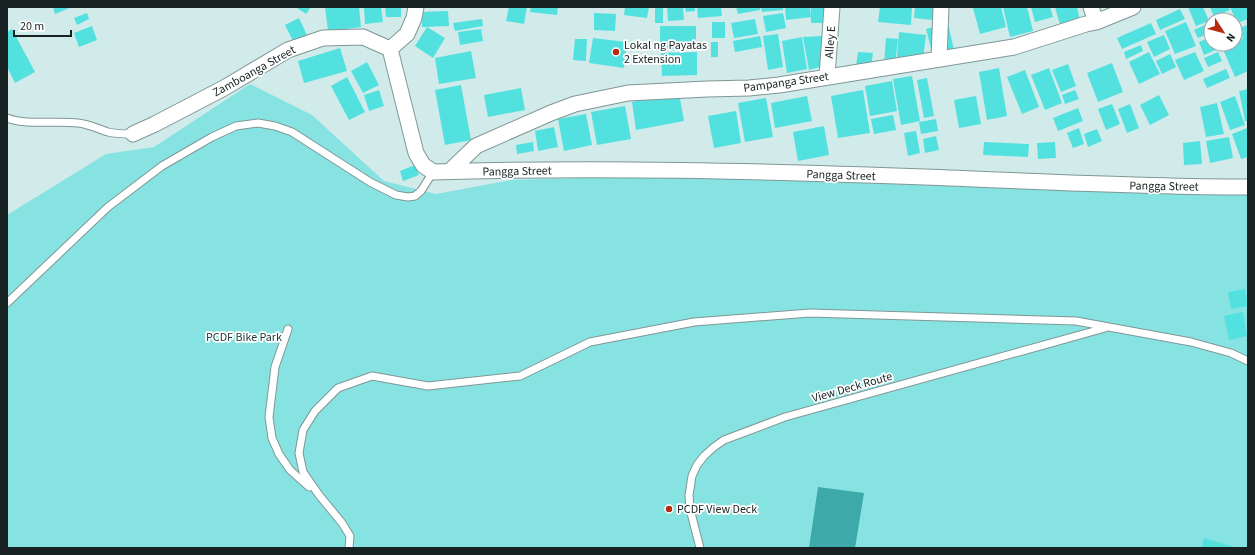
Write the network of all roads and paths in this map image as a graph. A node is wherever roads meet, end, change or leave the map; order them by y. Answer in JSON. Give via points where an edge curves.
{"nodes":[{"id":1,"x":416,"y":7,"type":"edge"},
{"id":2,"x":832,"y":7,"type":"edge"},
{"id":3,"x":941,"y":7,"type":"edge"},
{"id":4,"x":1091,"y":7,"type":"edge"},
{"id":5,"x":1133,"y":7,"type":"edge"},
{"id":6,"x":1096,"y":22,"type":"junction"},
{"id":7,"x":390,"y":49,"type":"junction"},
{"id":8,"x":939,"y":59,"type":"junction"},
{"id":9,"x":828,"y":76,"type":"junction"},
{"id":10,"x":7,"y":118,"type":"edge"},
{"id":11,"x":133,"y":134,"type":"joint"},
{"id":12,"x":450,"y":171,"type":"junction"},
{"id":13,"x":433,"y":172,"type":"junction"},
{"id":14,"x":1248,"y":187,"type":"edge"},
{"id":15,"x":7,"y":303,"type":"edge"},
{"id":16,"x":1107,"y":327,"type":"junction"},
{"id":17,"x":288,"y":329,"type":"dead end"},
{"id":18,"x":1248,"y":361,"type":"edge"},
{"id":19,"x":319,"y":495,"type":"junction"},
{"id":20,"x":349,"y":548,"type":"edge"},
{"id":21,"x":700,"y":548,"type":"edge"}],
"edges":[{"from":1,"to":7,"type":"street","via":[[407,34]]},
{"from":2,"to":9,"type":"street","name":"Alley E"},
{"from":3,"to":8,"type":"street"},
{"from":4,"to":6,"type":"street"},
{"from":5,"to":6,"type":"street","name":"Pampanga Street"},
{"from":6,"to":8,"type":"street","name":"Pampanga Street","via":[[1014,47]]},
{"from":7,"to":11,"type":"street","name":"Zamboanga Street","via":[[363,37],[323,38],[288,50],[224,88]]},
{"from":7,"to":13,"type":"street","via":[[416,153],[423,165]]},
{"from":8,"to":9,"type":"street","name":"Pampanga Street"},
{"from":9,"to":12,"type":"street","name":"Pampanga Street","via":[[749,88],[628,93],[575,104],[476,146]]},
{"from":10,"to":11,"type":"lane","via":[[29,123],[80,123],[109,132]]},
{"from":12,"to":13,"type":"street","name":"Pangga Street"},
{"from":12,"to":14,"type":"street","name":"Pangga Street","via":[[687,170]]},
{"from":13,"to":15,"type":"lane","via":[[415,196],[396,195],[370,182],[292,132],[258,123],[236,126],[162,166],[108,207]]},
{"from":16,"to":18,"type":"lane","via":[[1191,342],[1231,353]]},
{"from":16,"to":19,"type":"lane","via":[[1076,321],[802,314],[694,322],[590,342],[520,376],[428,386],[372,376],[338,388],[315,411],[303,430],[299,453],[303,472]]},
{"from":16,"to":21,"type":"lane","name":"View Deck Route","via":[[785,417],[724,440],[704,456],[691,480],[690,509]]},
{"from":17,"to":19,"type":"lane","via":[[272,382],[269,417],[272,438],[290,470]]},
{"from":19,"to":20,"type":"lane","via":[[350,536]]}]}
